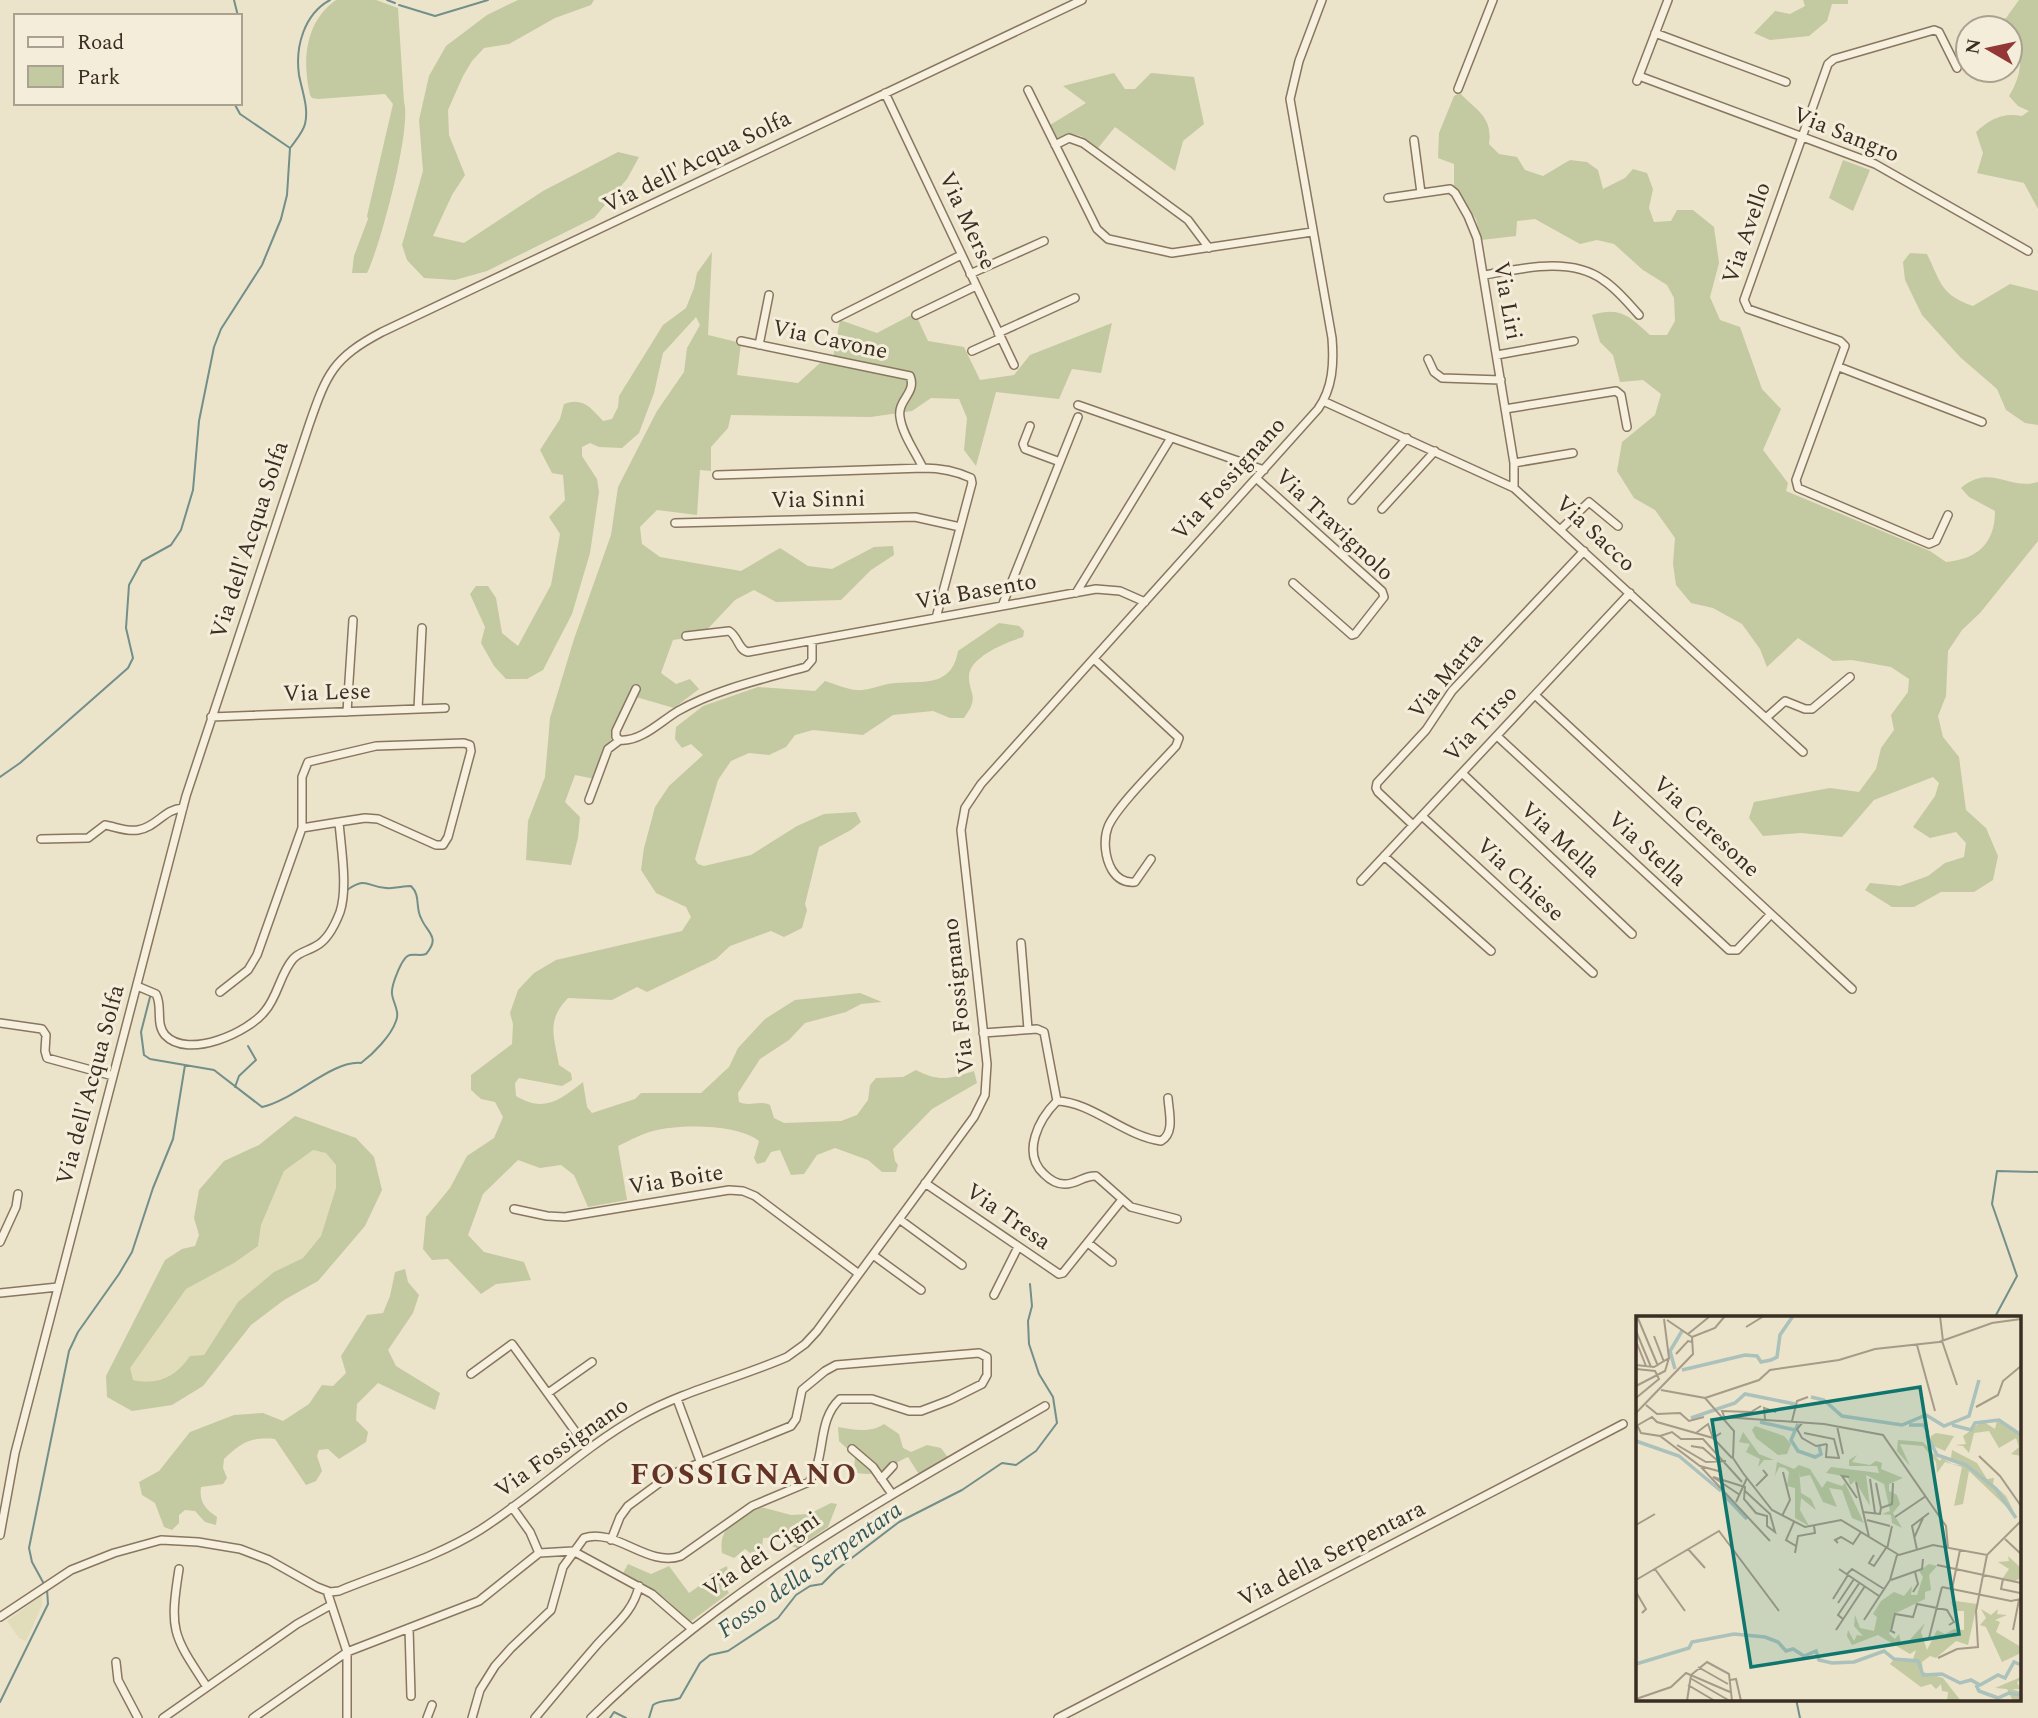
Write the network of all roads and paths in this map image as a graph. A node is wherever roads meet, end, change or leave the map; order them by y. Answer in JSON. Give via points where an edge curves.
{"nodes":[{"id":1,"x":1082,"y":0,"type":"edge"},
{"id":2,"x":1322,"y":0,"type":"edge"},
{"id":3,"x":1493,"y":0,"type":"edge"},
{"id":4,"x":1667,"y":0,"type":"edge"},
{"id":5,"x":1655,"y":33,"type":"junction"},
{"id":6,"x":1954,"y":62,"type":"edge"},
{"id":7,"x":1786,"y":82,"type":"dead end"},
{"id":8,"x":1458,"y":89,"type":"dead end"},
{"id":9,"x":1028,"y":90,"type":"dead end"},
{"id":10,"x":885,"y":93,"type":"junction"},
{"id":11,"x":1800,"y":136,"type":"junction"},
{"id":12,"x":1414,"y":139,"type":"dead end"},
{"id":13,"x":1055,"y":145,"type":"junction"},
{"id":14,"x":1421,"y":193,"type":"junction"},
{"id":15,"x":1388,"y":198,"type":"dead end"},
{"id":16,"x":1312,"y":232,"type":"junction"},
{"id":17,"x":1044,"y":241,"type":"dead end"},
{"id":18,"x":1209,"y":248,"type":"junction"},
{"id":19,"x":2028,"y":251,"type":"dead end"},
{"id":20,"x":961,"y":255,"type":"junction"},
{"id":21,"x":971,"y":274,"type":"junction"},
{"id":22,"x":1484,"y":275,"type":"junction"},
{"id":23,"x":976,"y":286,"type":"junction"},
{"id":24,"x":769,"y":295,"type":"dead end"},
{"id":25,"x":1075,"y":298,"type":"dead end"},
{"id":26,"x":916,"y":315,"type":"dead end"},
{"id":27,"x":1639,"y":315,"type":"dead end"},
{"id":28,"x":836,"y":318,"type":"dead end"},
{"id":29,"x":1000,"y":336,"type":"junction"},
{"id":30,"x":741,"y":341,"type":"dead end"},
{"id":31,"x":1574,"y":341,"type":"dead end"},
{"id":32,"x":759,"y":345,"type":"junction"},
{"id":33,"x":972,"y":351,"type":"dead end"},
{"id":34,"x":1497,"y":355,"type":"junction"},
{"id":35,"x":1428,"y":359,"type":"dead end"},
{"id":36,"x":1014,"y":365,"type":"dead end"},
{"id":37,"x":1839,"y":367,"type":"junction"},
{"id":38,"x":1501,"y":380,"type":"junction"},
{"id":39,"x":1323,"y":401,"type":"junction"},
{"id":40,"x":1078,"y":405,"type":"dead end"},
{"id":41,"x":1505,"y":409,"type":"junction"},
{"id":42,"x":1078,"y":417,"type":"dead end"},
{"id":43,"x":1982,"y":422,"type":"dead end"},
{"id":44,"x":1030,"y":426,"type":"dead end"},
{"id":45,"x":1627,"y":427,"type":"dead end"},
{"id":46,"x":1407,"y":438,"type":"junction"},
{"id":47,"x":1169,"y":440,"type":"dead end"},
{"id":48,"x":1435,"y":450,"type":"junction"},
{"id":49,"x":1573,"y":453,"type":"dead end"},
{"id":50,"x":1060,"y":462,"type":"junction"},
{"id":51,"x":1514,"y":463,"type":"junction"},
{"id":52,"x":923,"y":468,"type":"junction"},
{"id":53,"x":1264,"y":470,"type":"junction"},
{"id":54,"x":716,"y":475,"type":"dead end"},
{"id":55,"x":1256,"y":478,"type":"junction"},
{"id":56,"x":1514,"y":488,"type":"junction"},
{"id":57,"x":1352,"y":500,"type":"dead end"},
{"id":58,"x":1382,"y":509,"type":"dead end"},
{"id":59,"x":1948,"y":515,"type":"dead end"},
{"id":60,"x":675,"y":523,"type":"dead end"},
{"id":61,"x":1618,"y":526,"type":"dead end"},
{"id":62,"x":960,"y":527,"type":"junction"},
{"id":63,"x":1561,"y":529,"type":"junction"},
{"id":64,"x":1584,"y":551,"type":"junction"},
{"id":65,"x":1293,"y":583,"type":"dead end"},
{"id":66,"x":1076,"y":593,"type":"junction"},
{"id":67,"x":1630,"y":593,"type":"junction"},
{"id":68,"x":1145,"y":602,"type":"junction"},
{"id":69,"x":1002,"y":606,"type":"junction"},
{"id":70,"x":936,"y":618,"type":"junction"},
{"id":71,"x":353,"y":620,"type":"dead end"},
{"id":72,"x":422,"y":628,"type":"dead end"},
{"id":73,"x":687,"y":636,"type":"dead end"},
{"id":74,"x":812,"y":641,"type":"junction"},
{"id":75,"x":1094,"y":659,"type":"junction"},
{"id":76,"x":1850,"y":677,"type":"dead end"},
{"id":77,"x":636,"y":689,"type":"dead end"},
{"id":78,"x":1535,"y":695,"type":"junction"},
{"id":79,"x":445,"y":708,"type":"dead end"},
{"id":80,"x":418,"y":709,"type":"junction"},
{"id":81,"x":348,"y":712,"type":"junction"},
{"id":82,"x":211,"y":717,"type":"junction"},
{"id":83,"x":1767,"y":717,"type":"junction"},
{"id":84,"x":1497,"y":736,"type":"junction"},
{"id":85,"x":620,"y":740,"type":"junction"},
{"id":86,"x":1803,"y":752,"type":"dead end"},
{"id":87,"x":1462,"y":773,"type":"junction"},
{"id":88,"x":589,"y":800,"type":"dead end"},
{"id":89,"x":183,"y":808,"type":"junction"},
{"id":90,"x":1422,"y":816,"type":"junction"},
{"id":91,"x":339,"y":822,"type":"junction"},
{"id":92,"x":1413,"y":825,"type":"junction"},
{"id":93,"x":302,"y":828,"type":"junction"},
{"id":94,"x":41,"y":839,"type":"dead end"},
{"id":95,"x":1384,"y":856,"type":"junction"},
{"id":96,"x":1151,"y":859,"type":"dead end"},
{"id":97,"x":1361,"y":881,"type":"dead end"},
{"id":98,"x":1771,"y":914,"type":"junction"},
{"id":99,"x":1632,"y":934,"type":"dead end"},
{"id":100,"x":1021,"y":943,"type":"dead end"},
{"id":101,"x":1491,"y":951,"type":"dead end"},
{"id":102,"x":1593,"y":973,"type":"dead end"},
{"id":103,"x":137,"y":986,"type":"junction"},
{"id":104,"x":1852,"y":989,"type":"dead end"},
{"id":105,"x":220,"y":992,"type":"dead end"},
{"id":106,"x":0,"y":1023,"type":"edge"},
{"id":107,"x":1028,"y":1029,"type":"junction"},
{"id":108,"x":983,"y":1033,"type":"junction"},
{"id":109,"x":113,"y":1076,"type":"junction"},
{"id":110,"x":1168,"y":1098,"type":"dead end"},
{"id":111,"x":1057,"y":1101,"type":"junction"},
{"id":112,"x":925,"y":1183,"type":"junction"},
{"id":113,"x":18,"y":1194,"type":"dead end"},
{"id":114,"x":1121,"y":1201,"type":"junction"},
{"id":115,"x":514,"y":1209,"type":"dead end"},
{"id":116,"x":899,"y":1219,"type":"junction"},
{"id":117,"x":1177,"y":1219,"type":"dead end"},
{"id":118,"x":0,"y":1242,"type":"edge"},
{"id":119,"x":1088,"y":1243,"type":"junction"},
{"id":120,"x":1018,"y":1247,"type":"junction"},
{"id":121,"x":873,"y":1255,"type":"junction"},
{"id":122,"x":1112,"y":1262,"type":"dead end"},
{"id":123,"x":962,"y":1265,"type":"dead end"},
{"id":124,"x":859,"y":1274,"type":"junction"},
{"id":125,"x":58,"y":1287,"type":"junction"},
{"id":126,"x":921,"y":1290,"type":"dead end"},
{"id":127,"x":0,"y":1293,"type":"edge"},
{"id":128,"x":994,"y":1295,"type":"dead end"},
{"id":129,"x":592,"y":1362,"type":"dead end"},
{"id":130,"x":471,"y":1374,"type":"dead end"},
{"id":131,"x":548,"y":1393,"type":"junction"},
{"id":132,"x":677,"y":1399,"type":"junction"},
{"id":133,"x":1045,"y":1406,"type":"dead end"},
{"id":134,"x":1623,"y":1424,"type":"dead end"},
{"id":135,"x":589,"y":1449,"type":"junction"},
{"id":136,"x":852,"y":1449,"type":"dead end"},
{"id":137,"x":700,"y":1461,"type":"junction"},
{"id":138,"x":893,"y":1466,"type":"dead end"},
{"id":139,"x":881,"y":1479,"type":"junction"},
{"id":140,"x":892,"y":1494,"type":"junction"},
{"id":141,"x":512,"y":1507,"type":"junction"},
{"id":142,"x":0,"y":1535,"type":"edge"},
{"id":143,"x":611,"y":1540,"type":"junction"},
{"id":144,"x":573,"y":1551,"type":"junction"},
{"id":145,"x":539,"y":1553,"type":"junction"},
{"id":146,"x":179,"y":1569,"type":"dead end"},
{"id":147,"x":639,"y":1586,"type":"junction"},
{"id":148,"x":327,"y":1591,"type":"junction"},
{"id":149,"x":331,"y":1605,"type":"junction"},
{"id":150,"x":0,"y":1617,"type":"edge"},
{"id":151,"x":409,"y":1628,"type":"junction"},
{"id":152,"x":691,"y":1628,"type":"junction"},
{"id":153,"x":347,"y":1653,"type":"junction"},
{"id":154,"x":116,"y":1662,"type":"dead end"},
{"id":155,"x":207,"y":1687,"type":"junction"},
{"id":156,"x":411,"y":1696,"type":"dead end"},
{"id":157,"x":432,"y":1705,"type":"dead end"},
{"id":158,"x":138,"y":1718,"type":"edge"},
{"id":159,"x":163,"y":1718,"type":"edge"},
{"id":160,"x":253,"y":1718,"type":"edge"},
{"id":161,"x":347,"y":1718,"type":"edge"},
{"id":162,"x":427,"y":1718,"type":"edge"},
{"id":163,"x":471,"y":1718,"type":"edge"},
{"id":164,"x":535,"y":1718,"type":"edge"},
{"id":165,"x":591,"y":1718,"type":"edge"},
{"id":166,"x":1058,"y":1718,"type":"edge"}],
"edges":[{"from":1,"to":10,"type":"street","name":"Via dell'Acqua Solfa"},
{"from":2,"to":16,"type":"street","name":"Via Fossignano","via":[[1290,99]]},
{"from":3,"to":8,"type":"street"},
{"from":4,"to":5,"type":"street"},
{"from":5,"to":7,"type":"street"},
{"from":5,"to":11,"type":"street","name":"Via Sangro","via":[[1638,78]]},
{"from":6,"to":11,"type":"street","name":"Via Avello","via":[[1934,30],[1835,59],[1825,69]]},
{"from":9,"to":13,"type":"street"},
{"from":10,"to":20,"type":"street","name":"Via Merse"},
{"from":10,"to":82,"type":"street","name":"Via dell'Acqua Solfa","via":[[345,354],[326,381],[312,415]]},
{"from":11,"to":19,"type":"street","name":"Via Sangro","via":[[1884,168]]},
{"from":11,"to":37,"type":"street","name":"Via Avello","via":[[1744,302],[1750,310],[1842,342],[1846,348]]},
{"from":12,"to":14,"type":"street"},
{"from":13,"to":18,"type":"street","via":[[1068,138],[1080,141],[1188,220]]},
{"from":13,"to":18,"type":"street","via":[[1103,236],[1165,253]]},
{"from":14,"to":15,"type":"street","name":"Via Liri"},
{"from":14,"to":22,"type":"street","name":"Via Liri","via":[[1448,189],[1455,193],[1473,227]]},
{"from":16,"to":18,"type":"street"},
{"from":16,"to":39,"type":"street","name":"Via Fossignano","via":[[1333,348],[1332,375]]},
{"from":17,"to":21,"type":"street"},
{"from":20,"to":21,"type":"street","name":"Via Merse"},
{"from":20,"to":28,"type":"street"},
{"from":21,"to":23,"type":"street","name":"Via Merse"},
{"from":22,"to":27,"type":"street","via":[[1550,266],[1587,272],[1608,283]]},
{"from":22,"to":34,"type":"street","name":"Via Liri"},
{"from":23,"to":26,"type":"street"},
{"from":23,"to":29,"type":"street","name":"Via Merse"},
{"from":24,"to":32,"type":"street"},
{"from":25,"to":29,"type":"street"},
{"from":29,"to":33,"type":"street"},
{"from":29,"to":36,"type":"street","name":"Via Merse"},
{"from":30,"to":32,"type":"street","name":"Via Cavone"},
{"from":31,"to":34,"type":"street"},
{"from":32,"to":52,"type":"street","name":"Via Cavone","via":[[908,375],[912,387],[900,417]]},
{"from":34,"to":38,"type":"street","name":"Via Liri"},
{"from":35,"to":38,"type":"street","via":[[1432,371],[1442,378]]},
{"from":37,"to":43,"type":"street"},
{"from":37,"to":59,"type":"street","name":"Via Avello","via":[[1797,487],[1929,544],[1936,541]]},
{"from":38,"to":41,"type":"street","name":"Via Liri"},
{"from":39,"to":46,"type":"street","name":"Via Sacco"},
{"from":39,"to":53,"type":"street","name":"Via Fossignano"},
{"from":40,"to":53,"type":"street"},
{"from":41,"to":45,"type":"street","via":[[1616,391],[1621,394]]},
{"from":41,"to":51,"type":"street","name":"Via Liri"},
{"from":42,"to":50,"type":"street"},
{"from":44,"to":50,"type":"street","via":[[1024,448]]},
{"from":46,"to":48,"type":"street","name":"Via Sacco"},
{"from":46,"to":57,"type":"street"},
{"from":47,"to":66,"type":"street"},
{"from":48,"to":56,"type":"street","name":"Via Sacco"},
{"from":48,"to":58,"type":"street"},
{"from":49,"to":51,"type":"street"},
{"from":50,"to":69,"type":"street"},
{"from":51,"to":56,"type":"street","name":"Via Liri"},
{"from":52,"to":54,"type":"street","name":"Via Sinni"},
{"from":52,"to":62,"type":"street","via":[[971,478]]},
{"from":53,"to":55,"type":"street","name":"Via Fossignano"},
{"from":55,"to":65,"type":"street","name":"Via Travignolo","via":[[1384,597],[1352,635]]},
{"from":55,"to":68,"type":"street","name":"Via Fossignano"},
{"from":56,"to":63,"type":"street","name":"Via Sacco"},
{"from":60,"to":62,"type":"street","name":"Via Sinni","via":[[915,517]]},
{"from":61,"to":63,"type":"street","via":[[1589,502]]},
{"from":62,"to":70,"type":"street"},
{"from":63,"to":64,"type":"street","name":"Via Sacco"},
{"from":64,"to":67,"type":"street","name":"Via Sacco"},
{"from":64,"to":92,"type":"street","name":"Via Marta","via":[[1452,691],[1426,730],[1377,783],[1378,792]]},
{"from":66,"to":68,"type":"street","name":"Via Basento","via":[[1113,590]]},
{"from":66,"to":69,"type":"street","name":"Via Basento"},
{"from":67,"to":78,"type":"street","name":"Via Tirso"},
{"from":67,"to":83,"type":"street","name":"Via Sacco"},
{"from":68,"to":75,"type":"street","name":"Via Fossignano"},
{"from":69,"to":70,"type":"street","name":"Via Basento"},
{"from":70,"to":74,"type":"street","name":"Via Basento"},
{"from":71,"to":81,"type":"street"},
{"from":72,"to":80,"type":"street"},
{"from":73,"to":74,"type":"street","name":"Via Basento","via":[[729,631],[748,652]]},
{"from":74,"to":85,"type":"street","via":[[812,660],[807,666],[709,696],[637,737]]},
{"from":75,"to":96,"type":"street","via":[[1179,738],[1107,831],[1108,858],[1121,879],[1135,882]]},
{"from":75,"to":108,"type":"street","name":"Via Fossignano","via":[[975,792],[963,815]]},
{"from":76,"to":83,"type":"street","via":[[1813,708],[1785,701]]},
{"from":77,"to":85,"type":"street","via":[[616,731]]},
{"from":78,"to":84,"type":"street","name":"Via Tirso"},
{"from":78,"to":98,"type":"street","name":"Via Ceresone"},
{"from":79,"to":80,"type":"street","name":"Via Lese"},
{"from":80,"to":81,"type":"street","name":"Via Lese"},
{"from":81,"to":82,"type":"street","name":"Via Lese"},
{"from":82,"to":89,"type":"street","name":"Via dell'Acqua Solfa"},
{"from":83,"to":86,"type":"street","name":"Via Sacco"},
{"from":84,"to":87,"type":"street","name":"Via Tirso"},
{"from":84,"to":98,"type":"street","name":"Via Stella","via":[[1729,950],[1737,950]]},
{"from":85,"to":88,"type":"street","via":[[607,751]]},
{"from":87,"to":90,"type":"street","name":"Via Tirso"},
{"from":87,"to":99,"type":"street","name":"Via Mella"},
{"from":89,"to":94,"type":"street","via":[[170,810],[139,830],[105,825],[88,838]]},
{"from":89,"to":103,"type":"street","name":"Via dell'Acqua Solfa"},
{"from":90,"to":92,"type":"street","name":"Via Tirso"},
{"from":90,"to":102,"type":"street","name":"Via Chiese"},
{"from":91,"to":93,"type":"street"},
{"from":91,"to":93,"type":"street","via":[[380,820],[443,845],[470,745],[376,746],[311,760],[303,772]]},
{"from":91,"to":103,"type":"street","via":[[343,898],[339,914],[322,941],[291,961],[260,1017],[211,1044],[177,1042],[161,1028],[157,995]]},
{"from":92,"to":95,"type":"street","name":"Via Tirso"},
{"from":93,"to":105,"type":"street","via":[[257,957]]},
{"from":95,"to":97,"type":"street","name":"Via Tirso"},
{"from":95,"to":101,"type":"street"},
{"from":98,"to":104,"type":"street","name":"Via Ceresone"},
{"from":100,"to":107,"type":"street"},
{"from":103,"to":109,"type":"street","name":"Via dell'Acqua Solfa"},
{"from":106,"to":109,"type":"street","via":[[42,1029],[47,1058]]},
{"from":107,"to":108,"type":"street"},
{"from":107,"to":111,"type":"street","via":[[1044,1032]]},
{"from":108,"to":112,"type":"street","name":"Via Fossignano","via":[[987,1073],[983,1101]]},
{"from":109,"to":125,"type":"street","name":"Via dell'Acqua Solfa"},
{"from":110,"to":111,"type":"street","via":[[1170,1130],[1161,1141],[1115,1125],[1078,1104]]},
{"from":111,"to":114,"type":"street","via":[[1043,1117],[1034,1142],[1038,1168],[1063,1184],[1096,1176]]},
{"from":112,"to":116,"type":"street","name":"Via Fossignano"},
{"from":112,"to":120,"type":"street","name":"Via Tresa"},
{"from":113,"to":118,"type":"street"},
{"from":114,"to":117,"type":"street","via":[[1137,1210]]},
{"from":114,"to":119,"type":"street","name":"Via Tresa"},
{"from":115,"to":124,"type":"street","name":"Via Boite","via":[[565,1217],[743,1191]]},
{"from":116,"to":121,"type":"street","name":"Via Fossignano"},
{"from":116,"to":123,"type":"street"},
{"from":119,"to":120,"type":"street","name":"Via Tresa","via":[[1060,1274]]},
{"from":119,"to":122,"type":"street"},
{"from":120,"to":128,"type":"street"},
{"from":121,"to":124,"type":"street","name":"Via Fossignano"},
{"from":121,"to":126,"type":"street"},
{"from":124,"to":132,"type":"street","name":"Via Fossignano","via":[[815,1334],[795,1352]]},
{"from":125,"to":127,"type":"street"},
{"from":125,"to":142,"type":"street","name":"Via dell'Acqua Solfa","via":[[10,1472]]},
{"from":129,"to":131,"type":"street"},
{"from":130,"to":131,"type":"street","via":[[512,1344]]},
{"from":131,"to":135,"type":"street"},
{"from":132,"to":135,"type":"street","name":"Via Fossignano","via":[[636,1418]]},
{"from":132,"to":137,"type":"street"},
{"from":133,"to":140,"type":"street","name":"Via dei Cigni"},
{"from":134,"to":166,"type":"street","name":"Via della Serpentara"},
{"from":135,"to":141,"type":"street","name":"Via Fossignano"},
{"from":136,"to":139,"type":"street"},
{"from":137,"to":143,"type":"street","via":[[666,1477],[630,1504]]},
{"from":137,"to":143,"type":"street","via":[[791,1426],[803,1390],[836,1365],[979,1353],[987,1357],[988,1375],[982,1384],[920,1411],[872,1399],[840,1398],[827,1415],[817,1466],[809,1482],[752,1506],[681,1556],[659,1558]]},
{"from":138,"to":139,"type":"street"},
{"from":139,"to":140,"type":"street"},
{"from":140,"to":152,"type":"street","name":"Via dei Cigni","via":[[790,1556]]},
{"from":141,"to":145,"type":"street"},
{"from":141,"to":148,"type":"street","name":"Via Fossignano","via":[[445,1548],[339,1591]]},
{"from":143,"to":144,"type":"street","via":[[589,1536]]},
{"from":144,"to":145,"type":"street"},
{"from":144,"to":147,"type":"street"},
{"from":144,"to":163,"type":"street","via":[[562,1568],[551,1610],[493,1669]]},
{"from":145,"to":151,"type":"street","via":[[479,1601]]},
{"from":146,"to":155,"type":"street","via":[[175,1632]]},
{"from":147,"to":152,"type":"street"},
{"from":147,"to":164,"type":"street","via":[[627,1614]]},
{"from":148,"to":149,"type":"street"},
{"from":148,"to":150,"type":"street","via":[[248,1551],[171,1539],[71,1570]]},
{"from":149,"to":153,"type":"street"},
{"from":149,"to":155,"type":"street"},
{"from":151,"to":153,"type":"street"},
{"from":151,"to":156,"type":"street"},
{"from":152,"to":165,"type":"street","name":"Via dei Cigni"},
{"from":153,"to":160,"type":"street"},
{"from":153,"to":161,"type":"street"},
{"from":154,"to":158,"type":"street","via":[[118,1680]]},
{"from":155,"to":159,"type":"street"},
{"from":157,"to":162,"type":"street"}]}
